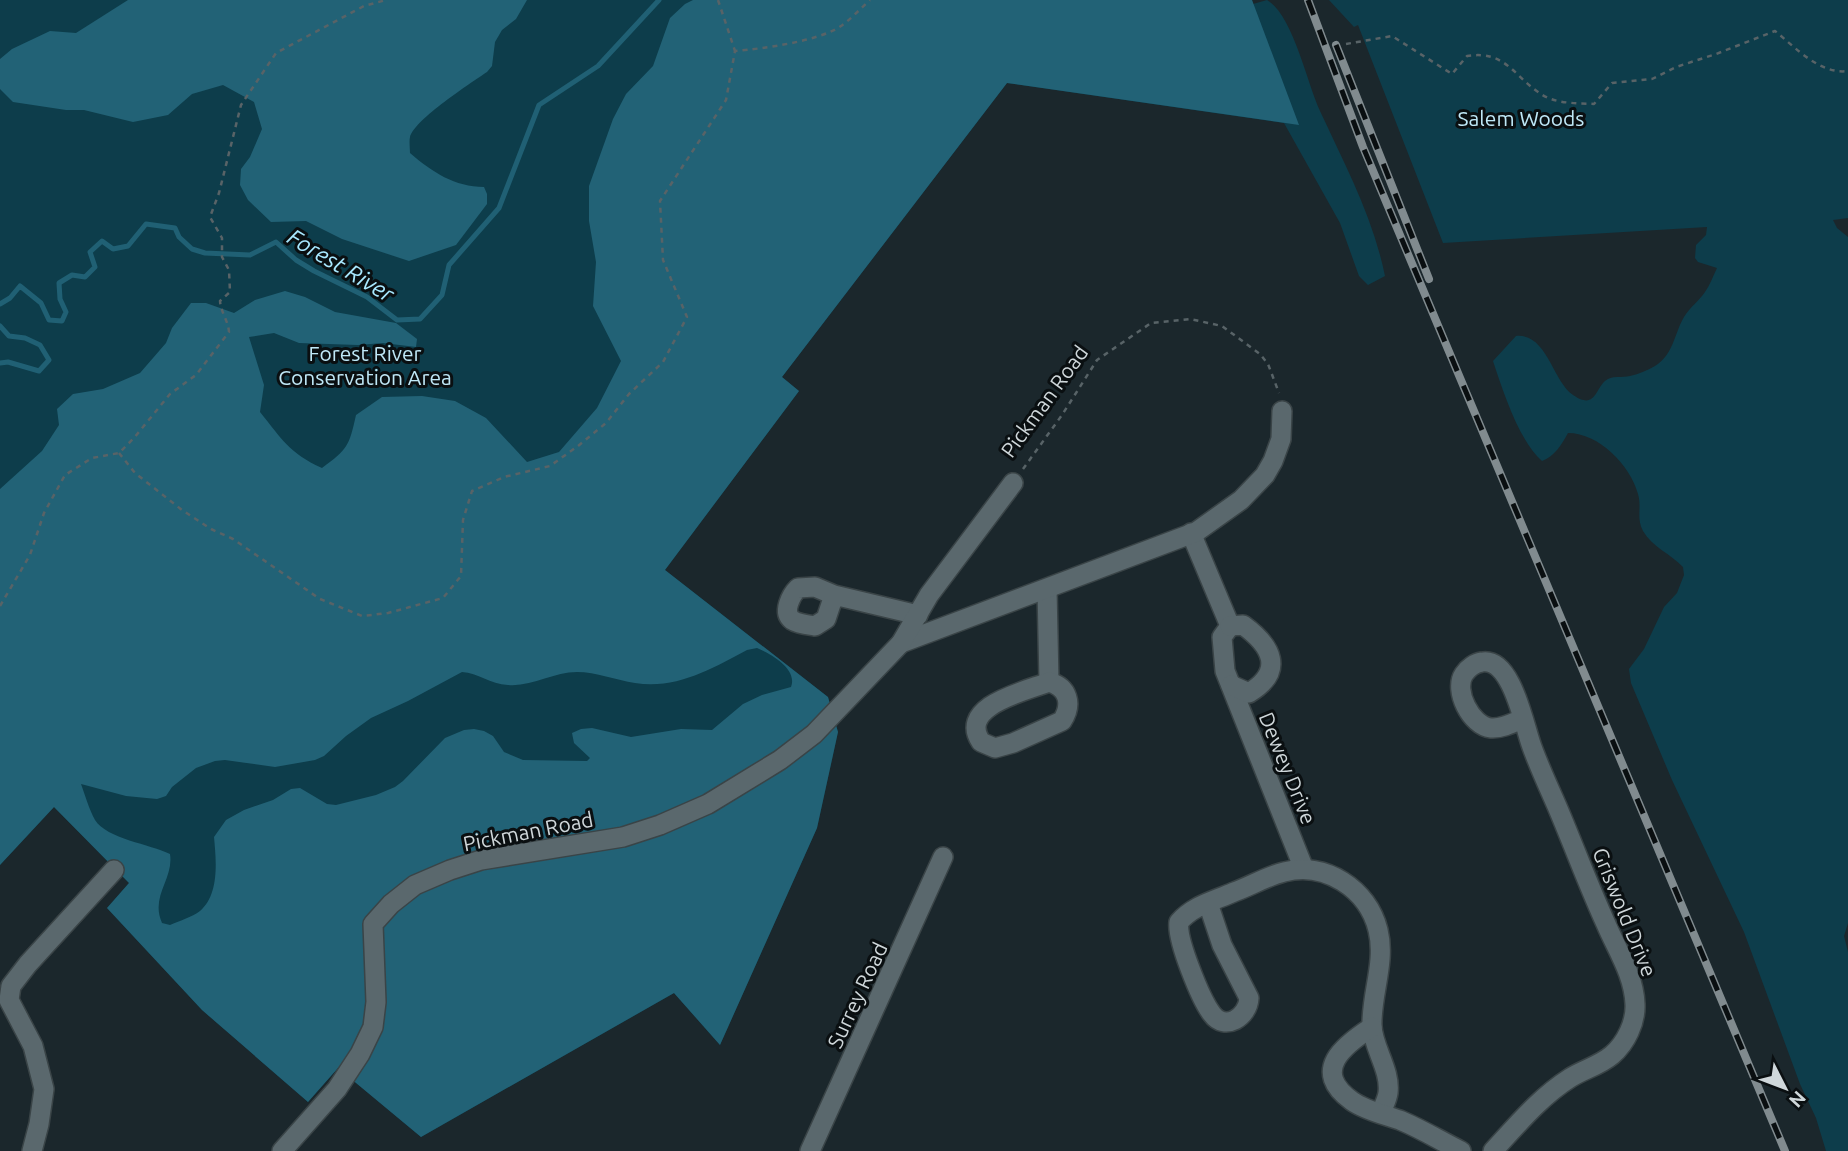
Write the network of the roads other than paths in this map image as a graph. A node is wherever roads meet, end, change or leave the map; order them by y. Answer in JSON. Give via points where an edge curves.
{"nodes":[{"id":1,"x":1282,"y":411,"type":"road end"},
{"id":2,"x":1013,"y":483,"type":"road end"},
{"id":3,"x":1191,"y":533,"type":"junction"},
{"id":4,"x":1046,"y":589,"type":"junction"},
{"id":5,"x":834,"y":595,"type":"dead end"},
{"id":6,"x":918,"y":615,"type":"junction"},
{"id":7,"x":1230,"y":626,"type":"junction"},
{"id":8,"x":901,"y":643,"type":"junction"},
{"id":9,"x":1049,"y":682,"type":"junction"},
{"id":10,"x":1231,"y":685,"type":"junction"},
{"id":11,"x":1522,"y":719,"type":"dead end"},
{"id":12,"x":943,"y":857,"type":"dead end"},
{"id":13,"x":1304,"y":869,"type":"junction"},
{"id":14,"x":114,"y":870,"type":"dead end"},
{"id":15,"x":1208,"y":902,"type":"junction"},
{"id":16,"x":1372,"y":1027,"type":"junction"},
{"id":17,"x":1381,"y":1113,"type":"junction"},
{"id":18,"x":32,"y":1151,"type":"edge"},
{"id":19,"x":282,"y":1151,"type":"edge"},
{"id":20,"x":810,"y":1151,"type":"edge"},
{"id":21,"x":1461,"y":1151,"type":"edge"},
{"id":22,"x":1493,"y":1151,"type":"edge"}],
"edges":[{"from":1,"to":3,"type":"street","name":"Pickman Road","via":[[1281,439],[1265,475],[1241,500]]},
{"from":2,"to":6,"type":"street","name":"Pickman Road"},
{"from":3,"to":4,"type":"street","name":"Pickman Road"},
{"from":3,"to":7,"type":"street"},
{"from":4,"to":8,"type":"street","name":"Pickman Road"},
{"from":4,"to":9,"type":"street"},
{"from":5,"to":6,"type":"street"},
{"from":6,"to":8,"type":"street","name":"Pickman Road"},
{"from":7,"to":10,"type":"street","name":"Dewey Drive","via":[[1222,637],[1222,652]]},
{"from":7,"to":10,"type":"street","name":"Dewey Drive","via":[[1243,625],[1254,633],[1271,658],[1270,674],[1261,685],[1248,693]]},
{"from":8,"to":19,"type":"street","name":"Pickman Road","via":[[814,733],[780,760],[708,804],[623,837],[481,860],[415,885],[391,904],[373,924],[373,1027],[337,1089]]},
{"from":9,"to":9,"type":"street","via":[[984,710],[974,728],[981,742],[995,748],[1062,720],[1067,707],[1064,690]]},
{"from":10,"to":13,"type":"street","name":"Dewey Drive"},
{"from":11,"to":22,"type":"street","name":"Griswold Drive","via":[[1622,957],[1635,1012],[1621,1046],[1612,1055],[1544,1097]]},
{"from":12,"to":20,"type":"street","name":"Surrey Road"},
{"from":13,"to":15,"type":"street","via":[[1283,872]]},
{"from":13,"to":16,"type":"street","via":[[1336,877],[1351,887],[1372,915],[1380,947]]},
{"from":14,"to":18,"type":"street","via":[[11,986],[9,1000],[33,1046],[44,1089]]},
{"from":15,"to":15,"type":"street","via":[[1191,909],[1179,922],[1180,939],[1212,1016],[1223,1022],[1236,1021],[1248,1007],[1249,998],[1222,945]]},
{"from":16,"to":17,"type":"street","via":[[1388,1092]]},
{"from":16,"to":17,"type":"street","via":[[1346,1044],[1333,1062],[1333,1075],[1352,1101]]},
{"from":17,"to":21,"type":"street"}]}
